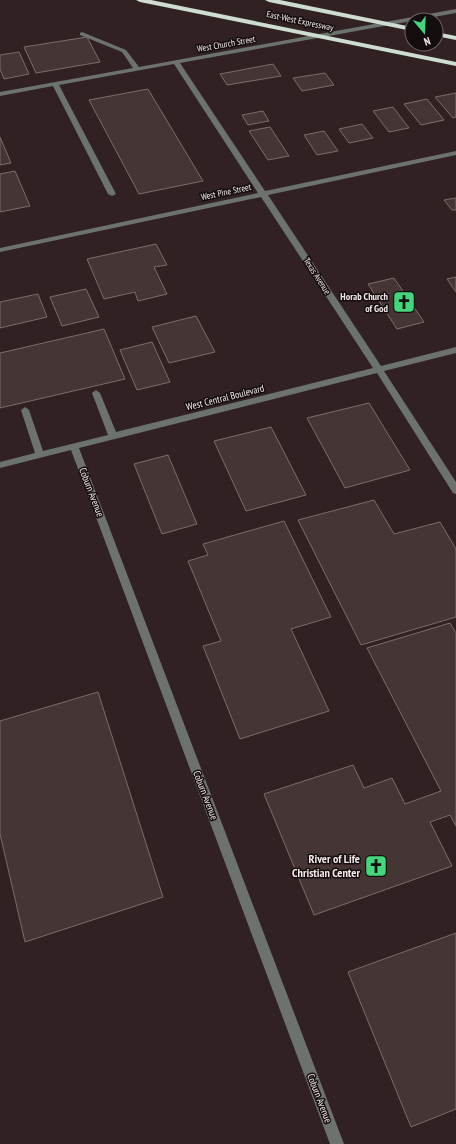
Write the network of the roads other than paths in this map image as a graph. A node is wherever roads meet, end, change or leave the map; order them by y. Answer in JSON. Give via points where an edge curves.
{"nodes":[{"id":1,"x":140,"y":0,"type":"edge"},
{"id":2,"x":269,"y":0,"type":"edge"},
{"id":3,"x":456,"y":11,"type":"edge"},
{"id":4,"x":404,"y":27,"type":"edge"},
{"id":5,"x":82,"y":34,"type":"dead end"},
{"id":6,"x":444,"y":35,"type":"edge"},
{"id":7,"x":456,"y":37,"type":"edge"},
{"id":8,"x":176,"y":62,"type":"junction"},
{"id":9,"x":456,"y":66,"type":"edge"},
{"id":10,"x":137,"y":69,"type":"junction"},
{"id":11,"x":55,"y":84,"type":"junction"},
{"id":12,"x":0,"y":94,"type":"edge"},
{"id":13,"x":456,"y":153,"type":"edge"},
{"id":14,"x":112,"y":194,"type":"dead end"},
{"id":15,"x":263,"y":194,"type":"junction"},
{"id":16,"x":0,"y":250,"type":"edge"},
{"id":17,"x":456,"y":350,"type":"edge"},
{"id":18,"x":379,"y":370,"type":"junction"},
{"id":19,"x":96,"y":393,"type":"dead end"},
{"id":20,"x":25,"y":410,"type":"dead end"},
{"id":21,"x":113,"y":436,"type":"junction"},
{"id":22,"x":74,"y":446,"type":"junction"},
{"id":23,"x":40,"y":455,"type":"junction"},
{"id":24,"x":0,"y":465,"type":"edge"},
{"id":25,"x":456,"y":490,"type":"edge"},
{"id":26,"x":337,"y":1144,"type":"edge"}],
"edges":[{"from":1,"to":9,"type":"highway","name":"East-West Expressway","via":[[258,22]]},
{"from":2,"to":4,"type":"highway","name":"East-West Expressway"},
{"from":3,"to":8,"type":"street","name":"West Church Street"},
{"from":5,"to":10,"type":"street","via":[[124,51]]},
{"from":6,"to":7,"type":"highway"},
{"from":8,"to":10,"type":"street","name":"West Church Street"},
{"from":8,"to":15,"type":"street","name":"Texas Avenue"},
{"from":10,"to":11,"type":"street","name":"West Church Street"},
{"from":11,"to":12,"type":"street","name":"West Church Street"},
{"from":11,"to":14,"type":"street"},
{"from":13,"to":15,"type":"street","name":"West Pine Street"},
{"from":15,"to":16,"type":"street","name":"West Pine Street"},
{"from":15,"to":18,"type":"street","name":"Texas Avenue"},
{"from":17,"to":18,"type":"street","name":"West Central Boulevard"},
{"from":18,"to":21,"type":"street","name":"West Central Boulevard"},
{"from":18,"to":25,"type":"street","name":"Texas Avenue"},
{"from":19,"to":21,"type":"street"},
{"from":20,"to":23,"type":"street"},
{"from":21,"to":22,"type":"street","name":"West Central Boulevard"},
{"from":22,"to":23,"type":"street","name":"West Central Boulevard"},
{"from":22,"to":26,"type":"street","name":"Coburn Avenue"},
{"from":23,"to":24,"type":"street","name":"West Central Boulevard"}]}
